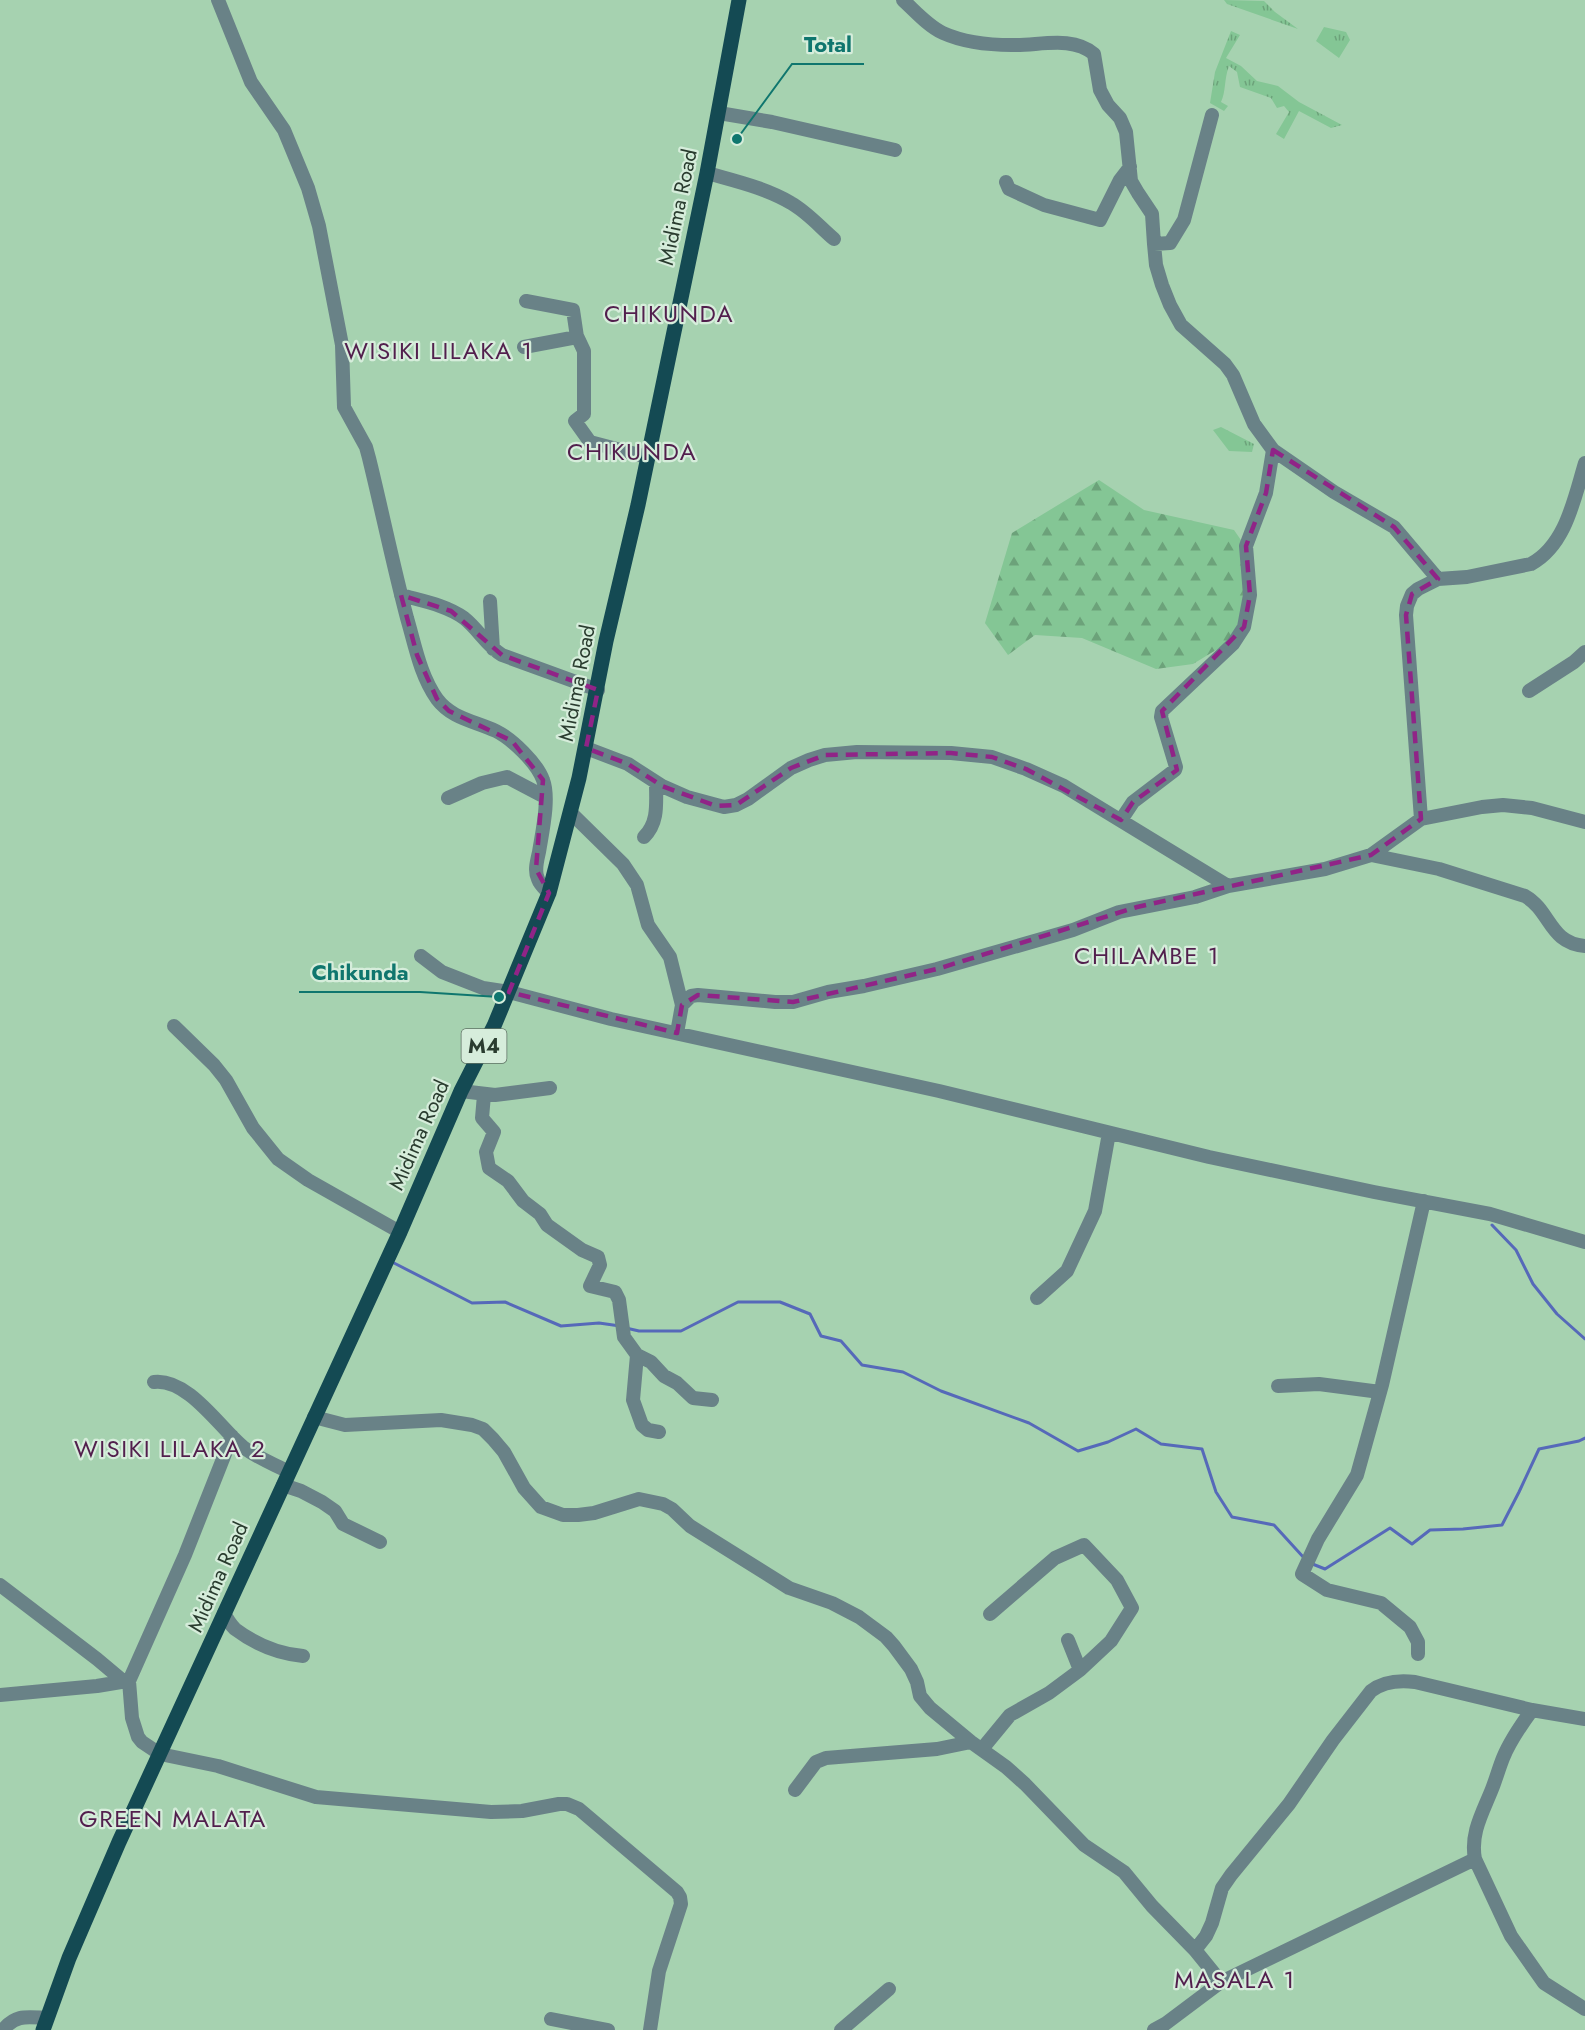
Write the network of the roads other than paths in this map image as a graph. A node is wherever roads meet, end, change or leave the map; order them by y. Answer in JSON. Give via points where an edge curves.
{"nodes":[{"id":1,"x":218,"y":0,"type":"edge"},
{"id":2,"x":740,"y":0,"type":"edge"},
{"id":3,"x":903,"y":0,"type":"edge"},
{"id":4,"x":719,"y":113,"type":"junction"},
{"id":5,"x":1212,"y":115,"type":"dead end"},
{"id":6,"x":895,"y":150,"type":"dead end"},
{"id":7,"x":1130,"y":167,"type":"junction"},
{"id":8,"x":707,"y":173,"type":"junction"},
{"id":9,"x":1006,"y":182,"type":"dead end"},
{"id":10,"x":834,"y":239,"type":"dead end"},
{"id":11,"x":1154,"y":244,"type":"junction"},
{"id":12,"x":526,"y":300,"type":"dead end"},
{"id":13,"x":576,"y":334,"type":"junction"},
{"id":14,"x":524,"y":347,"type":"dead end"},
{"id":15,"x":1274,"y":450,"type":"junction"},
{"id":16,"x":647,"y":457,"type":"junction"},
{"id":17,"x":1585,"y":463,"type":"edge"},
{"id":18,"x":1582,"y":490,"type":"edge"},
{"id":19,"x":1438,"y":579,"type":"junction"},
{"id":20,"x":401,"y":595,"type":"junction"},
{"id":21,"x":490,"y":601,"type":"dead end"},
{"id":22,"x":493,"y":649,"type":"junction"},
{"id":23,"x":1585,"y":652,"type":"edge"},
{"id":24,"x":598,"y":690,"type":"junction"},
{"id":25,"x":1529,"y":691,"type":"dead end"},
{"id":26,"x":586,"y":748,"type":"junction"},
{"id":27,"x":656,"y":782,"type":"junction"},
{"id":28,"x":545,"y":797,"type":"junction"},
{"id":29,"x":448,"y":798,"type":"dead end"},
{"id":30,"x":570,"y":812,"type":"junction"},
{"id":31,"x":1421,"y":819,"type":"junction"},
{"id":32,"x":1121,"y":820,"type":"junction"},
{"id":33,"x":1585,"y":822,"type":"edge"},
{"id":34,"x":644,"y":837,"type":"dead end"},
{"id":35,"x":1371,"y":855,"type":"junction"},
{"id":36,"x":1228,"y":886,"type":"junction"},
{"id":37,"x":549,"y":893,"type":"junction"},
{"id":38,"x":1585,"y":946,"type":"edge"},
{"id":39,"x":421,"y":956,"type":"dead end"},
{"id":40,"x":509,"y":992,"type":"junction"},
{"id":41,"x":682,"y":1005,"type":"junction"},
{"id":42,"x":174,"y":1026,"type":"dead end"},
{"id":43,"x":677,"y":1033,"type":"junction"},
{"id":44,"x":550,"y":1088,"type":"dead end"},
{"id":45,"x":461,"y":1091,"type":"junction"},
{"id":46,"x":484,"y":1095,"type":"junction"},
{"id":47,"x":1108,"y":1132,"type":"junction"},
{"id":48,"x":1424,"y":1201,"type":"junction"},
{"id":49,"x":400,"y":1232,"type":"junction"},
{"id":50,"x":1585,"y":1242,"type":"edge"},
{"id":51,"x":1037,"y":1298,"type":"dead end"},
{"id":52,"x":637,"y":1355,"type":"junction"},
{"id":53,"x":154,"y":1382,"type":"dead end"},
{"id":54,"x":1278,"y":1386,"type":"dead end"},
{"id":55,"x":1380,"y":1392,"type":"junction"},
{"id":56,"x":712,"y":1400,"type":"dead end"},
{"id":57,"x":314,"y":1417,"type":"junction"},
{"id":58,"x":659,"y":1432,"type":"dead end"},
{"id":59,"x":232,"y":1436,"type":"junction"},
{"id":60,"x":286,"y":1479,"type":"junction"},
{"id":61,"x":380,"y":1542,"type":"dead end"},
{"id":62,"x":0,"y":1585,"type":"edge"},
{"id":63,"x":224,"y":1614,"type":"junction"},
{"id":64,"x":990,"y":1614,"type":"dead end"},
{"id":65,"x":1068,"y":1640,"type":"dead end"},
{"id":66,"x":1418,"y":1653,"type":"dead end"},
{"id":67,"x":303,"y":1656,"type":"dead end"},
{"id":68,"x":1080,"y":1670,"type":"junction"},
{"id":69,"x":126,"y":1681,"type":"junction"},
{"id":70,"x":0,"y":1695,"type":"edge"},
{"id":71,"x":1532,"y":1710,"type":"junction"},
{"id":72,"x":1585,"y":1719,"type":"edge"},
{"id":73,"x":976,"y":1746,"type":"junction"},
{"id":74,"x":160,"y":1754,"type":"junction"},
{"id":75,"x":795,"y":1790,"type":"dead end"},
{"id":76,"x":1475,"y":1859,"type":"junction"},
{"id":77,"x":1195,"y":1950,"type":"junction"},
{"id":78,"x":1221,"y":1982,"type":"junction"},
{"id":79,"x":889,"y":1989,"type":"dead end"},
{"id":80,"x":1585,"y":2009,"type":"edge"},
{"id":81,"x":551,"y":2019,"type":"dead end"},
{"id":82,"x":44,"y":2024,"type":"edge"},
{"id":83,"x":1162,"y":2028,"type":"edge"},
{"id":84,"x":3,"y":2030,"type":"edge"},
{"id":85,"x":608,"y":2030,"type":"edge"},
{"id":86,"x":650,"y":2030,"type":"edge"},
{"id":87,"x":841,"y":2030,"type":"edge"}],
"edges":[{"from":1,"to":20,"type":"street","via":[[251,82],[284,130],[313,204],[342,345],[344,407],[366,447]]},
{"from":2,"to":4,"type":"main road","name":"Midima Road","number":"M4"},
{"from":3,"to":7,"type":"street","via":[[932,26],[950,35],[983,43],[1056,43],[1089,50],[1094,54],[1100,90],[1123,123]]},
{"from":4,"to":6,"type":"street"},
{"from":4,"to":8,"type":"main road","name":"Midima Road","number":"M4"},
{"from":5,"to":11,"type":"street","via":[[1184,220],[1170,243]]},
{"from":7,"to":9,"type":"street","via":[[1100,220],[1044,205],[1009,189]]},
{"from":7,"to":11,"type":"street","via":[[1131,181],[1152,214]]},
{"from":8,"to":10,"type":"street","via":[[776,195],[806,213]]},
{"from":8,"to":16,"type":"main road","name":"Midima Road","number":"M4"},
{"from":11,"to":15,"type":"street","via":[[1162,285],[1181,325],[1225,364],[1254,424]]},
{"from":12,"to":13,"type":"street","via":[[573,310]]},
{"from":13,"to":14,"type":"street","via":[[577,337]]},
{"from":13,"to":16,"type":"street","via":[[584,351],[584,414],[575,421],[590,442]]},
{"from":15,"to":19,"type":"street","via":[[1394,527]]},
{"from":15,"to":32,"type":"street","via":[[1266,493],[1246,546],[1250,595],[1244,627],[1233,644],[1162,711],[1175,770],[1133,802]]},
{"from":16,"to":24,"type":"main road","name":"Midima Road","number":"M4"},
{"from":17,"to":18,"type":"street"},
{"from":18,"to":19,"type":"street","via":[[1560,535],[1539,560],[1476,575]]},
{"from":19,"to":31,"type":"street","via":[[1412,594],[1406,615]]},
{"from":20,"to":22,"type":"street","via":[[451,610]]},
{"from":20,"to":28,"type":"street","via":[[420,663],[437,699],[462,719],[497,731],[512,741],[537,769]]},
{"from":21,"to":22,"type":"street"},
{"from":22,"to":24,"type":"street"},
{"from":23,"to":25,"type":"street"},
{"from":24,"to":26,"type":"main road","name":"Midima Road","number":"M4"},
{"from":26,"to":27,"type":"street","via":[[628,764]]},
{"from":26,"to":30,"type":"main road","name":"Midima Road","number":"M4"},
{"from":27,"to":32,"type":"street","via":[[687,797],[724,807],[748,799],[791,768],[825,755],[960,753],[992,757],[1026,769]]},
{"from":27,"to":34,"type":"street","via":[[653,828]]},
{"from":28,"to":29,"type":"street","via":[[507,777]]},
{"from":28,"to":37,"type":"street","via":[[536,869],[540,884]]},
{"from":30,"to":37,"type":"main road","name":"Midima Road","number":"M4"},
{"from":30,"to":41,"type":"street","via":[[631,875],[648,925],[670,957]]},
{"from":31,"to":33,"type":"street","via":[[1503,805],[1532,807]]},
{"from":31,"to":35,"type":"street"},
{"from":32,"to":36,"type":"street"},
{"from":35,"to":36,"type":"street"},
{"from":35,"to":38,"type":"street","via":[[1439,869],[1525,896],[1536,902],[1547,922],[1567,942]]},
{"from":36,"to":41,"type":"street","via":[[1195,897],[1119,912],[1073,930],[937,969],[803,1000],[775,1002],[699,994]]},
{"from":37,"to":40,"type":"main road","name":"Midima Road","number":"M4"},
{"from":39,"to":40,"type":"street","via":[[471,985]]},
{"from":40,"to":43,"type":"street"},
{"from":40,"to":45,"type":"main road","name":"Midima Road","number":"M4"},
{"from":41,"to":43,"type":"street"},
{"from":42,"to":49,"type":"street","via":[[226,1080],[253,1128],[278,1159]]},
{"from":43,"to":47,"type":"street"},
{"from":44,"to":46,"type":"street"},
{"from":45,"to":46,"type":"street"},
{"from":45,"to":49,"type":"main road","name":"Midima Road","number":"M4"},
{"from":46,"to":52,"type":"street","via":[[482,1118],[494,1132],[486,1152],[489,1168],[508,1181],[553,1229],[598,1257],[600,1265],[590,1286],[615,1292],[624,1337]]},
{"from":47,"to":48,"type":"street"},
{"from":47,"to":51,"type":"street","via":[[1095,1211],[1067,1271]]},
{"from":48,"to":50,"type":"street","via":[[1490,1214]]},
{"from":48,"to":55,"type":"street"},
{"from":49,"to":57,"type":"main road","name":"Midima Road","number":"M4"},
{"from":52,"to":56,"type":"street","via":[[693,1398]]},
{"from":52,"to":58,"type":"street","via":[[633,1401],[642,1425]]},
{"from":53,"to":59,"type":"street","via":[[172,1385],[195,1400]]},
{"from":54,"to":55,"type":"street","via":[[1319,1384]]},
{"from":55,"to":66,"type":"street","via":[[1357,1475],[1318,1539],[1302,1574],[1327,1590],[1381,1603],[1410,1627],[1418,1642]]},
{"from":57,"to":60,"type":"main road","name":"Midima Road","number":"M4"},
{"from":57,"to":73,"type":"street","via":[[345,1425],[441,1420],[483,1429],[504,1452],[532,1499],[557,1514],[594,1513],[639,1499],[663,1504],[690,1526],[789,1587],[848,1611],[886,1637],[911,1669],[920,1696]]},
{"from":59,"to":60,"type":"street"},
{"from":59,"to":69,"type":"street","via":[[185,1555]]},
{"from":60,"to":61,"type":"street","via":[[332,1508],[343,1524]]},
{"from":60,"to":63,"type":"main road","name":"Midima Road","number":"M4"},
{"from":62,"to":69,"type":"street"},
{"from":63,"to":67,"type":"street","via":[[234,1628],[257,1642],[284,1654]]},
{"from":63,"to":74,"type":"main road","name":"Midima Road","number":"M4"},
{"from":64,"to":68,"type":"street","via":[[1055,1558],[1083,1545],[1117,1580],[1132,1608],[1111,1641]]},
{"from":65,"to":68,"type":"street"},
{"from":68,"to":73,"type":"street","via":[[1010,1715]]},
{"from":69,"to":70,"type":"street"},
{"from":69,"to":74,"type":"street","via":[[138,1737]]},
{"from":71,"to":72,"type":"street"},
{"from":71,"to":76,"type":"street","via":[[1503,1757],[1479,1819],[1474,1834]]},
{"from":71,"to":77,"type":"street","via":[[1403,1680],[1378,1685],[1222,1888],[1212,1923]]},
{"from":73,"to":75,"type":"street","via":[[826,1758],[816,1762]]},
{"from":73,"to":77,"type":"street","via":[[1039,1797],[1076,1839],[1124,1872]]},
{"from":74,"to":82,"type":"main road","name":"Midima Road","number":"M4","via":[[115,1850]]},
{"from":74,"to":86,"type":"street","via":[[337,1800],[499,1813],[559,1804],[579,1809],[681,1897],[659,1971]]},
{"from":76,"to":78,"type":"street"},
{"from":76,"to":80,"type":"street","via":[[1511,1936],[1544,1983]]},
{"from":77,"to":78,"type":"street"},
{"from":78,"to":83,"type":"street"},
{"from":79,"to":87,"type":"street"},
{"from":81,"to":85,"type":"street"},
{"from":82,"to":84,"type":"street","via":[[18,2018]]}]}
